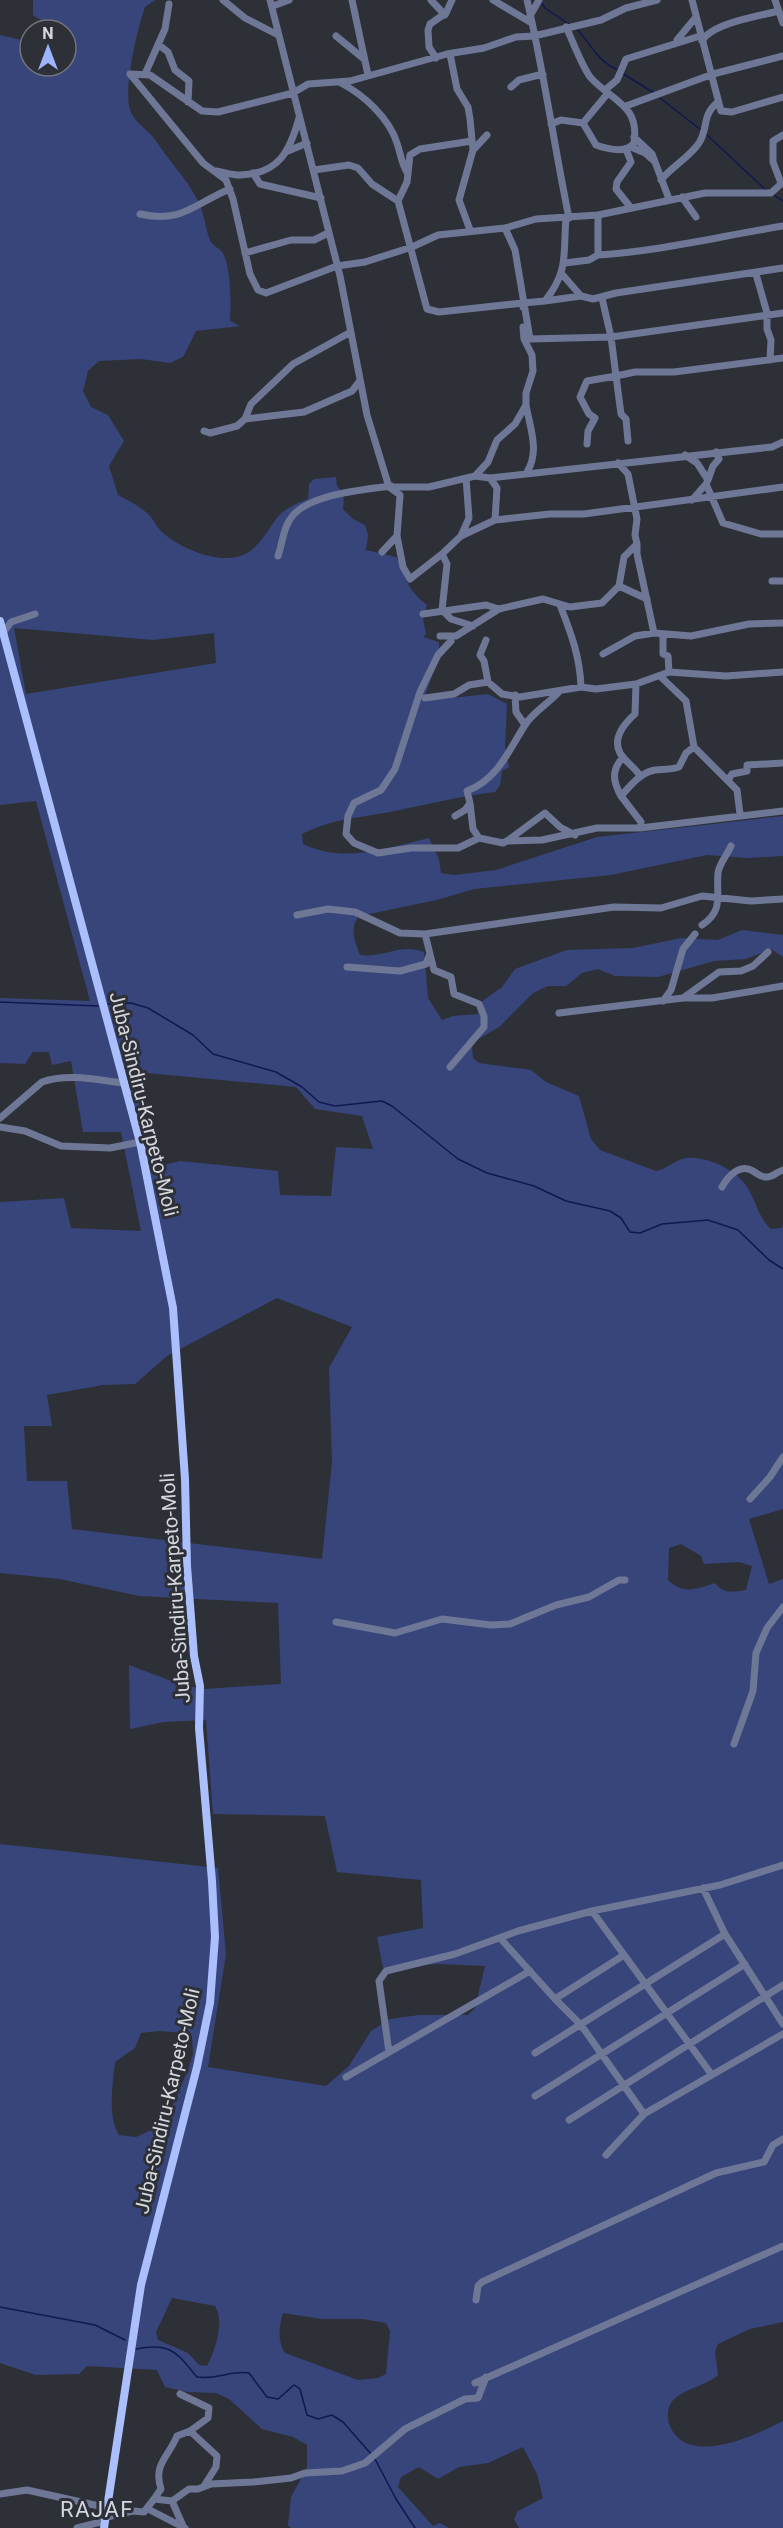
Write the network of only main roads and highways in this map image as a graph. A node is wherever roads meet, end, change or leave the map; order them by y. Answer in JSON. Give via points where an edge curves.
{"nodes":[{"id":1,"x":0,"y":621,"type":"edge"},
{"id":2,"x":106,"y":2518,"type":"edge"}],
"edges":[{"from":1,"to":2,"type":"main road","name":"Juba-Sindiru-Karpeto-Moli","via":[[140,1142],[174,1322],[187,1566],[194,1656],[201,1686],[199,1728],[214,1965],[210,2003],[141,2285]]}]}
